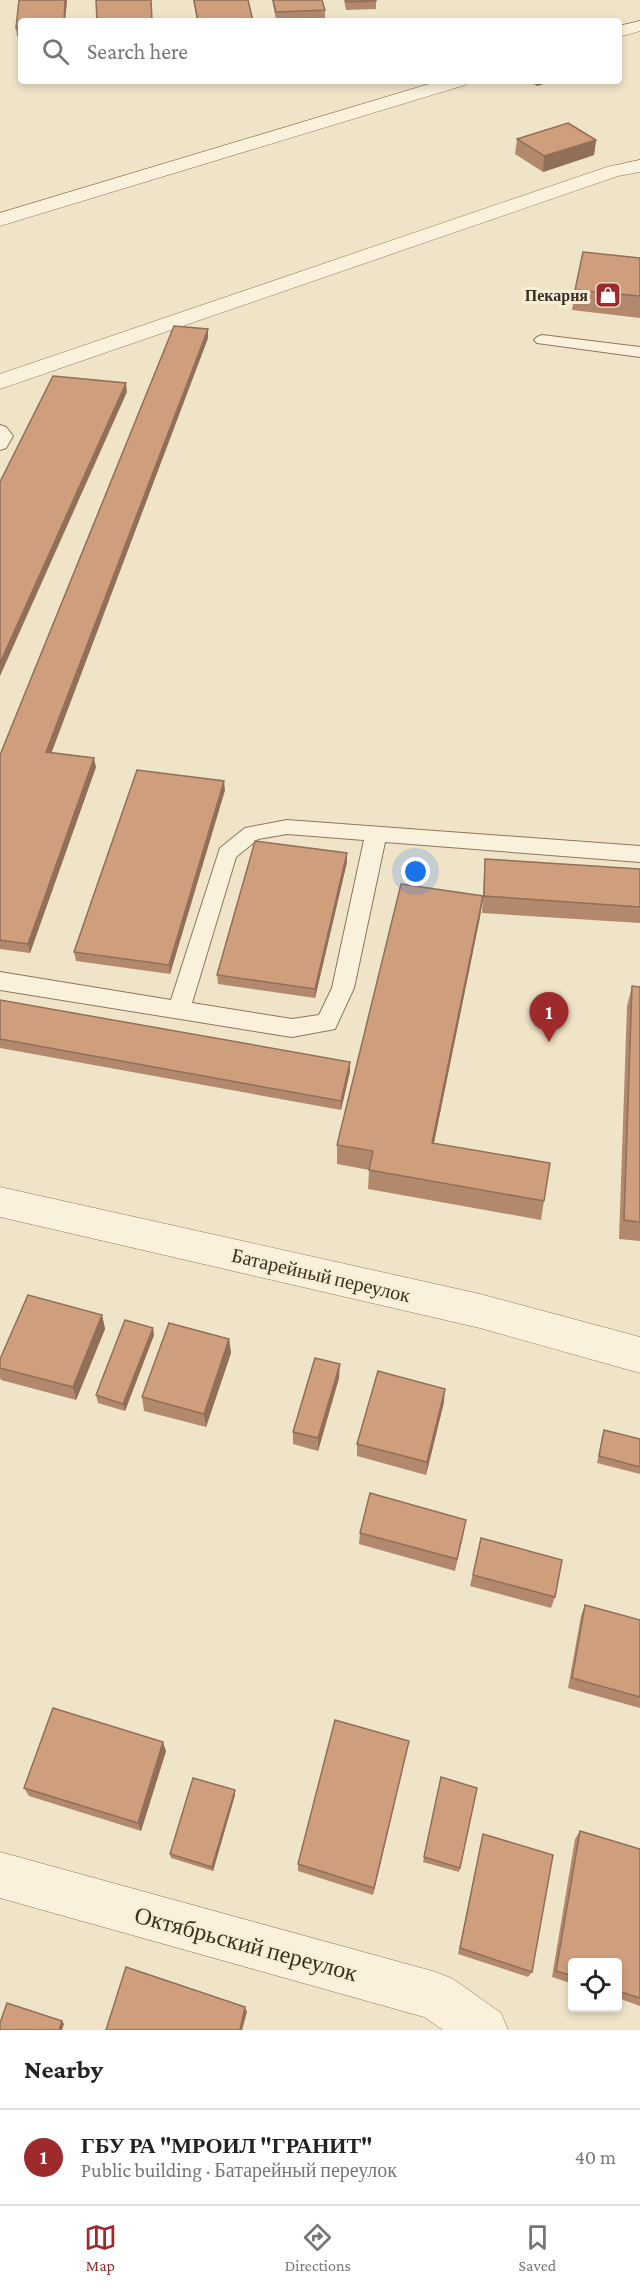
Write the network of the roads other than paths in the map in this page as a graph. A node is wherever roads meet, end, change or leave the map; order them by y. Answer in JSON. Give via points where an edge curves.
{"nodes":[{"id":1,"x":640,"y":26,"type":"edge"},
{"id":2,"x":622,"y":31,"type":"edge"},
{"id":3,"x":448,"y":84,"type":"edge"},
{"id":4,"x":640,"y":166,"type":"edge"},
{"id":5,"x":0,"y":220,"type":"edge"},
{"id":6,"x":542,"y":340,"type":"dead end"},
{"id":7,"x":640,"y":352,"type":"edge"},
{"id":8,"x":0,"y":382,"type":"edge"},
{"id":9,"x":0,"y":430,"type":"edge"},
{"id":10,"x":0,"y":445,"type":"edge"},
{"id":11,"x":376,"y":834,"type":"junction"},
{"id":12,"x":640,"y":854,"type":"edge"},
{"id":13,"x":0,"y":981,"type":"edge"},
{"id":14,"x":179,"y":1009,"type":"junction"},
{"id":15,"x":0,"y":1202,"type":"edge"},
{"id":16,"x":640,"y":1355,"type":"edge"},
{"id":17,"x":0,"y":1875,"type":"edge"},
{"id":18,"x":484,"y":2030,"type":"edge"}],
"edges":[{"from":1,"to":2,"type":"street"},
{"from":3,"to":5,"type":"street"},
{"from":4,"to":8,"type":"street","via":[[614,171]]},
{"from":6,"to":7,"type":"lane"},
{"from":9,"to":10,"type":"lane","via":[[5,436]]},
{"from":11,"to":12,"type":"lane"},
{"from":11,"to":14,"type":"lane","via":[[287,827],[252,832],[227,853]]},
{"from":11,"to":14,"type":"lane","via":[[343,988],[327,1023],[292,1028]]},
{"from":13,"to":14,"type":"lane"},
{"from":15,"to":16,"type":"street","name":"Батарейный переулок","via":[[480,1311]]},
{"from":17,"to":18,"type":"street","name":"Октябрьский переулок","via":[[436,1996]]}]}
